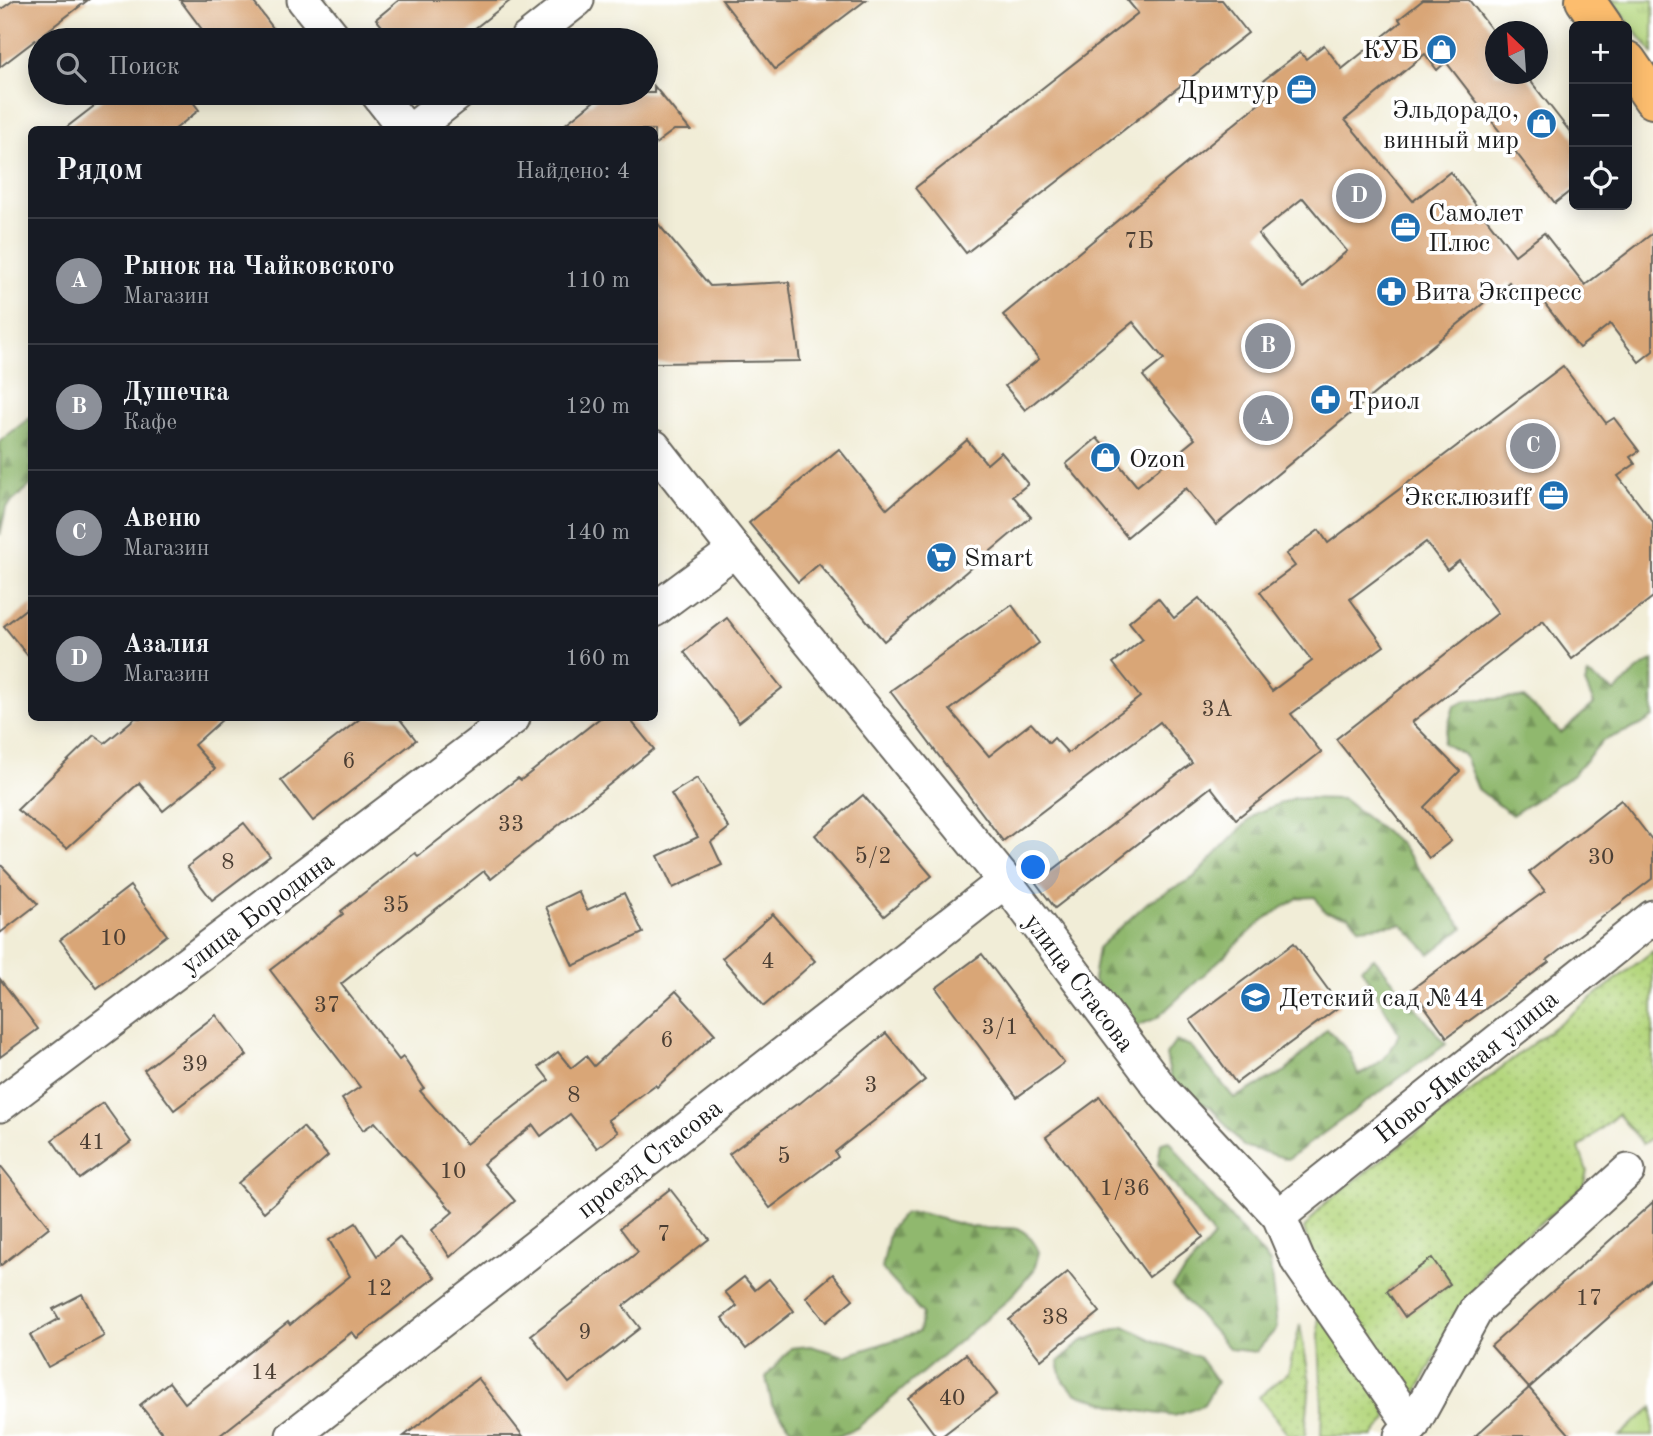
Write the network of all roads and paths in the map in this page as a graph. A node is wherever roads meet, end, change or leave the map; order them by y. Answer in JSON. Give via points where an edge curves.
{"nodes":[{"id":1,"x":304,"y":0,"type":"edge"},
{"id":2,"x":577,"y":0,"type":"edge"},
{"id":3,"x":1585,"y":0,"type":"edge"},
{"id":4,"x":1600,"y":21,"type":"edge"},
{"id":5,"x":326,"y":28,"type":"edge"},
{"id":6,"x":541,"y":28,"type":"edge"},
{"id":7,"x":1632,"y":68,"type":"edge"},
{"id":8,"x":1653,"y":99,"type":"edge"},
{"id":9,"x":386,"y":105,"type":"edge"},
{"id":10,"x":444,"y":105,"type":"edge"},
{"id":11,"x":403,"y":126,"type":"edge"},
{"id":12,"x":417,"y":126,"type":"edge"},
{"id":13,"x":658,"y":452,"type":"edge"},
{"id":14,"x":735,"y":550,"type":"junction"},
{"id":15,"x":658,"y":607,"type":"edge"},
{"id":16,"x":509,"y":721,"type":"edge"},
{"id":17,"x":1005,"y":881,"type":"junction"},
{"id":18,"x":1653,"y":917,"type":"edge"},
{"id":19,"x":0,"y":1105,"type":"edge"},
{"id":20,"x":1628,"y":1171,"type":"dead end"},
{"id":21,"x":1279,"y":1216,"type":"junction"},
{"id":22,"x":1407,"y":1431,"type":"edge"},
{"id":23,"x":293,"y":1436,"type":"edge"}],
"edges":[{"from":1,"to":5,"type":"street"},
{"from":2,"to":6,"type":"street"},
{"from":3,"to":4,"type":"main road"},
{"from":7,"to":8,"type":"main road"},
{"from":9,"to":11,"type":"street"},
{"from":10,"to":12,"type":"street"},
{"from":13,"to":14,"type":"street","name":"улица Стасова"},
{"from":14,"to":15,"type":"street"},
{"from":14,"to":17,"type":"street","name":"улица Стасова"},
{"from":16,"to":19,"type":"street","name":"улица Бородина"},
{"from":17,"to":21,"type":"street","name":"улица Стасова","via":[[1165,1094]]},
{"from":17,"to":23,"type":"street","name":"проезд Стасова"},
{"from":18,"to":21,"type":"street","name":"Ново-Ямская улица"},
{"from":20,"to":22,"type":"street","via":[[1477,1308]]},
{"from":21,"to":22,"type":"street","name":"улица Стасова","via":[[1298,1262]]}]}
